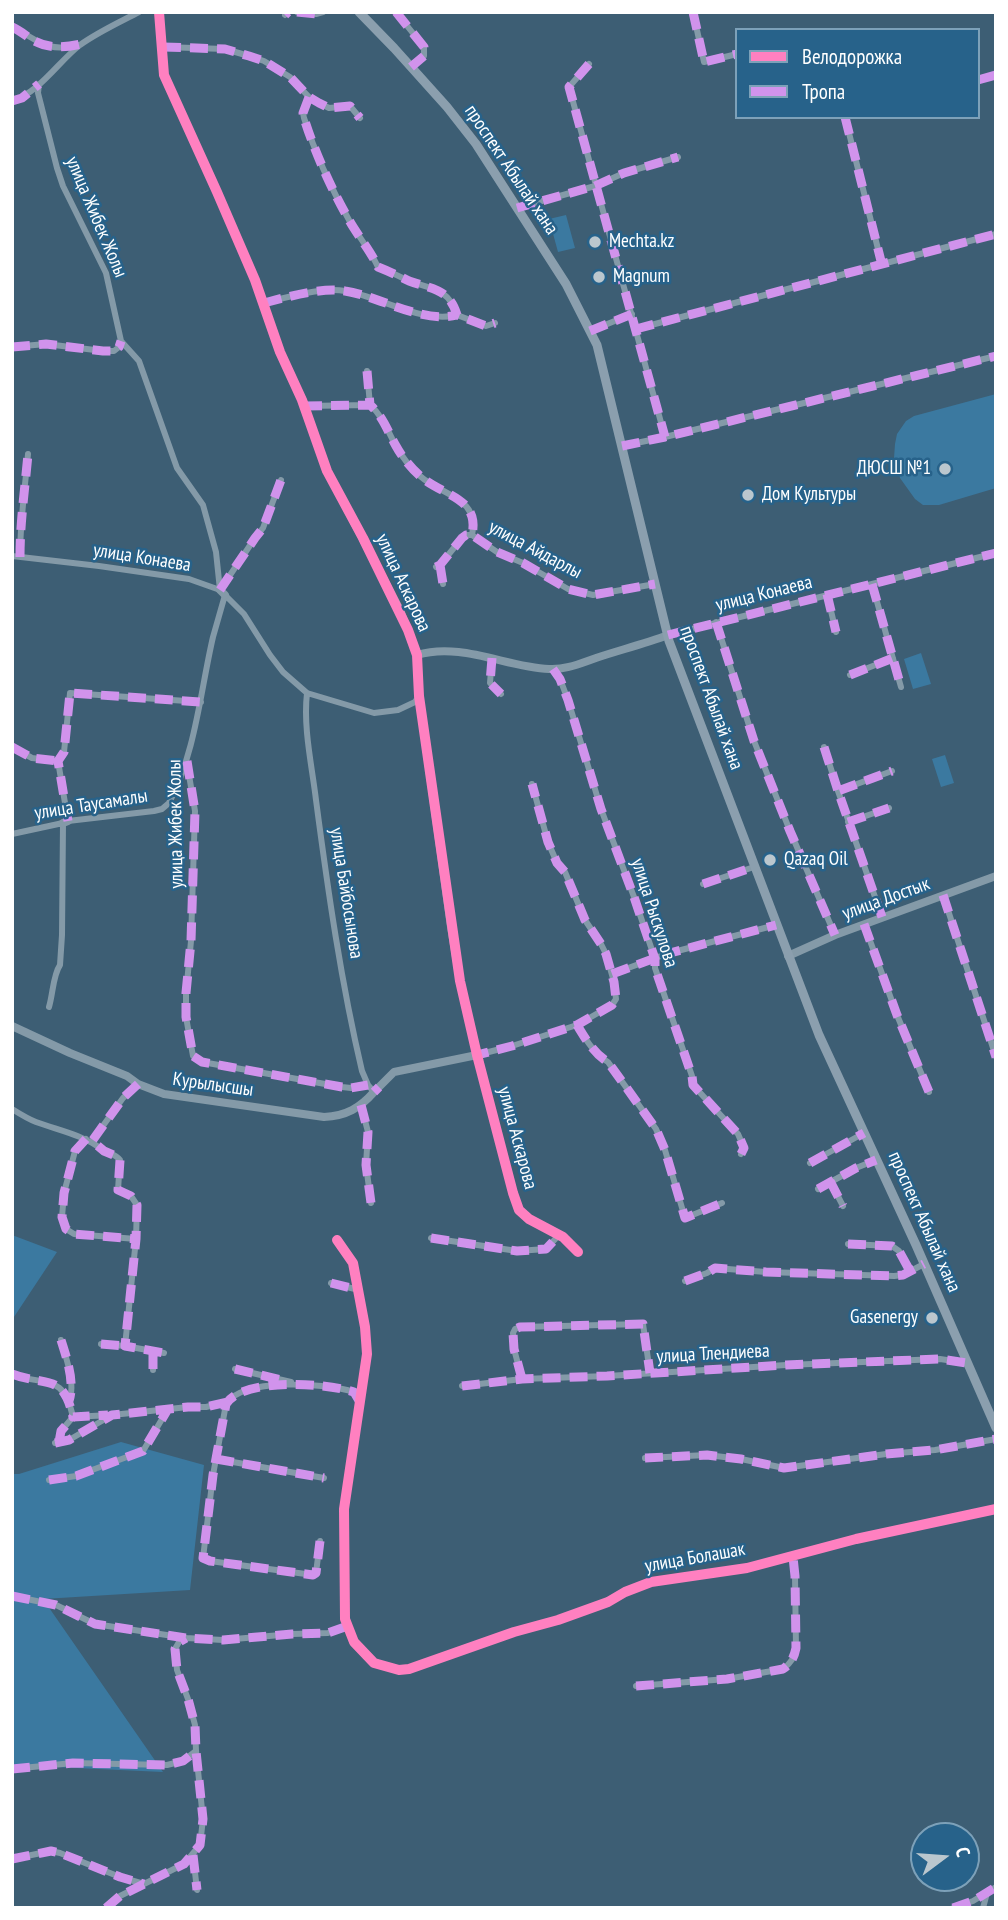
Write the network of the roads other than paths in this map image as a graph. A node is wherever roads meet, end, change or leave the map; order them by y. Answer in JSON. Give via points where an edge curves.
{"nodes":[{"id":1,"x":139,"y":12,"type":"edge"},
{"id":2,"x":159,"y":12,"type":"edge"},
{"id":3,"x":297,"y":12,"type":"edge"},
{"id":4,"x":323,"y":12,"type":"edge"},
{"id":5,"x":359,"y":12,"type":"edge"},
{"id":6,"x":396,"y":12,"type":"edge"},
{"id":7,"x":693,"y":12,"type":"edge"},
{"id":8,"x":12,"y":27,"type":"edge"},
{"id":9,"x":81,"y":44,"type":"junction"},
{"id":10,"x":163,"y":47,"type":"junction"},
{"id":11,"x":735,"y":54,"type":"edge"},
{"id":12,"x":589,"y":64,"type":"dead end"},
{"id":13,"x":411,"y":67,"type":"junction"},
{"id":14,"x":39,"y":84,"type":"junction"},
{"id":15,"x":309,"y":97,"type":"junction"},
{"id":16,"x":12,"y":101,"type":"edge"},
{"id":17,"x":360,"y":118,"type":"dead end"},
{"id":18,"x":846,"y":119,"type":"edge"},
{"id":19,"x":678,"y":157,"type":"dead end"},
{"id":20,"x":595,"y":186,"type":"junction"},
{"id":21,"x":517,"y":208,"type":"junction"},
{"id":22,"x":996,"y":234,"type":"edge"},
{"id":23,"x":882,"y":265,"type":"junction"},
{"id":24,"x":264,"y":303,"type":"junction"},
{"id":25,"x":632,"y":314,"type":"junction"},
{"id":26,"x":457,"y":315,"type":"junction"},
{"id":27,"x":495,"y":323,"type":"dead end"},
{"id":28,"x":636,"y":329,"type":"junction"},
{"id":29,"x":590,"y":331,"type":"junction"},
{"id":30,"x":121,"y":341,"type":"junction"},
{"id":31,"x":12,"y":347,"type":"edge"},
{"id":32,"x":996,"y":356,"type":"edge"},
{"id":33,"x":368,"y":372,"type":"dead end"},
{"id":34,"x":370,"y":405,"type":"junction"},
{"id":35,"x":304,"y":406,"type":"junction"},
{"id":36,"x":665,"y":437,"type":"junction"},
{"id":37,"x":622,"y":446,"type":"junction"},
{"id":38,"x":28,"y":454,"type":"dead end"},
{"id":39,"x":281,"y":480,"type":"dead end"},
{"id":40,"x":472,"y":535,"type":"junction"},
{"id":41,"x":996,"y":553,"type":"edge"},
{"id":42,"x":16,"y":556,"type":"edge"},
{"id":43,"x":443,"y":584,"type":"dead end"},
{"id":44,"x":655,"y":584,"type":"junction"},
{"id":45,"x":872,"y":584,"type":"junction"},
{"id":46,"x":223,"y":593,"type":"junction"},
{"id":47,"x":827,"y":594,"type":"junction"},
{"id":48,"x":716,"y":622,"type":"junction"},
{"id":49,"x":836,"y":632,"type":"dead end"},
{"id":50,"x":668,"y":635,"type":"junction"},
{"id":51,"x":417,"y":654,"type":"junction"},
{"id":52,"x":892,"y":657,"type":"junction"},
{"id":53,"x":492,"y":658,"type":"junction"},
{"id":54,"x":553,"y":669,"type":"junction"},
{"id":55,"x":850,"y":675,"type":"dead end"},
{"id":56,"x":901,"y":687,"type":"dead end"},
{"id":57,"x":307,"y":693,"type":"junction"},
{"id":58,"x":501,"y":694,"type":"dead end"},
{"id":59,"x":419,"y":695,"type":"junction"},
{"id":60,"x":201,"y":702,"type":"junction"},
{"id":61,"x":12,"y":747,"type":"edge"},
{"id":62,"x":824,"y":747,"type":"dead end"},
{"id":63,"x":58,"y":761,"type":"junction"},
{"id":64,"x":187,"y":761,"type":"junction"},
{"id":65,"x":892,"y":771,"type":"dead end"},
{"id":66,"x":532,"y":783,"type":"dead end"},
{"id":67,"x":838,"y":791,"type":"junction"},
{"id":68,"x":889,"y":807,"type":"dead end"},
{"id":69,"x":65,"y":822,"type":"junction"},
{"id":70,"x":848,"y":822,"type":"junction"},
{"id":71,"x":12,"y":834,"type":"edge"},
{"id":72,"x":754,"y":867,"type":"junction"},
{"id":73,"x":996,"y":876,"type":"edge"},
{"id":74,"x":703,"y":884,"type":"dead end"},
{"id":75,"x":943,"y":895,"type":"junction"},
{"id":76,"x":882,"y":917,"type":"junction"},
{"id":77,"x":864,"y":923,"type":"junction"},
{"id":78,"x":776,"y":925,"type":"junction"},
{"id":79,"x":835,"y":935,"type":"junction"},
{"id":80,"x":788,"y":956,"type":"junction"},
{"id":81,"x":654,"y":959,"type":"junction"},
{"id":82,"x":612,"y":974,"type":"junction"},
{"id":83,"x":49,"y":1007,"type":"dead end"},
{"id":84,"x":577,"y":1025,"type":"junction"},
{"id":85,"x":12,"y":1026,"type":"edge"},
{"id":86,"x":477,"y":1055,"type":"junction"},
{"id":87,"x":996,"y":1057,"type":"edge"},
{"id":88,"x":138,"y":1084,"type":"junction"},
{"id":89,"x":368,"y":1085,"type":"junction"},
{"id":90,"x":377,"y":1090,"type":"junction"},
{"id":91,"x":929,"y":1092,"type":"dead end"},
{"id":92,"x":361,"y":1105,"type":"junction"},
{"id":93,"x":12,"y":1109,"type":"edge"},
{"id":94,"x":864,"y":1133,"type":"junction"},
{"id":95,"x":89,"y":1140,"type":"junction"},
{"id":96,"x":741,"y":1154,"type":"dead end"},
{"id":97,"x":876,"y":1160,"type":"junction"},
{"id":98,"x":810,"y":1163,"type":"dead end"},
{"id":99,"x":817,"y":1178,"type":"dead end"},
{"id":100,"x":830,"y":1181,"type":"junction"},
{"id":101,"x":371,"y":1203,"type":"dead end"},
{"id":102,"x":722,"y":1203,"type":"dead end"},
{"id":103,"x":844,"y":1206,"type":"dead end"},
{"id":104,"x":559,"y":1235,"type":"junction"},
{"id":105,"x":431,"y":1238,"type":"dead end"},
{"id":106,"x":136,"y":1239,"type":"junction"},
{"id":107,"x":337,"y":1240,"type":"dead end"},
{"id":108,"x":848,"y":1244,"type":"dead end"},
{"id":109,"x":578,"y":1252,"type":"dead end"},
{"id":110,"x":924,"y":1264,"type":"junction"},
{"id":111,"x":910,"y":1271,"type":"junction"},
{"id":112,"x":685,"y":1281,"type":"dead end"},
{"id":113,"x":331,"y":1283,"type":"dead end"},
{"id":114,"x":359,"y":1290,"type":"junction"},
{"id":115,"x":61,"y":1340,"type":"dead end"},
{"id":116,"x":101,"y":1344,"type":"dead end"},
{"id":117,"x":125,"y":1346,"type":"junction"},
{"id":118,"x":153,"y":1351,"type":"junction"},
{"id":119,"x":164,"y":1353,"type":"dead end"},
{"id":120,"x":967,"y":1363,"type":"junction"},
{"id":121,"x":235,"y":1369,"type":"dead end"},
{"id":122,"x":153,"y":1370,"type":"dead end"},
{"id":123,"x":650,"y":1373,"type":"junction"},
{"id":124,"x":12,"y":1374,"type":"edge"},
{"id":125,"x":522,"y":1379,"type":"junction"},
{"id":126,"x":299,"y":1384,"type":"junction"},
{"id":127,"x":462,"y":1386,"type":"dead end"},
{"id":128,"x":69,"y":1401,"type":"junction"},
{"id":129,"x":227,"y":1402,"type":"junction"},
{"id":130,"x":361,"y":1404,"type":"junction"},
{"id":131,"x":168,"y":1409,"type":"junction"},
{"id":132,"x":112,"y":1415,"type":"junction"},
{"id":133,"x":73,"y":1417,"type":"junction"},
{"id":134,"x":996,"y":1428,"type":"edge"},
{"id":135,"x":996,"y":1439,"type":"edge"},
{"id":136,"x":645,"y":1458,"type":"dead end"},
{"id":137,"x":216,"y":1459,"type":"junction"},
{"id":138,"x":324,"y":1478,"type":"dead end"},
{"id":139,"x":49,"y":1480,"type":"dead end"},
{"id":140,"x":996,"y":1509,"type":"edge"},
{"id":141,"x":320,"y":1541,"type":"dead end"},
{"id":142,"x":793,"y":1557,"type":"junction"},
{"id":143,"x":12,"y":1596,"type":"edge"},
{"id":144,"x":348,"y":1626,"type":"junction"},
{"id":145,"x":186,"y":1638,"type":"junction"},
{"id":146,"x":636,"y":1686,"type":"dead end"},
{"id":147,"x":196,"y":1751,"type":"junction"},
{"id":148,"x":12,"y":1769,"type":"edge"},
{"id":149,"x":193,"y":1856,"type":"junction"},
{"id":150,"x":12,"y":1859,"type":"edge"},
{"id":151,"x":144,"y":1884,"type":"junction"},
{"id":152,"x":996,"y":1887,"type":"edge"},
{"id":153,"x":197,"y":1890,"type":"dead end"},
{"id":154,"x":988,"y":1892,"type":"junction"},
{"id":155,"x":106,"y":1908,"type":"edge"},
{"id":156,"x":953,"y":1908,"type":"edge"},
{"id":157,"x":983,"y":1908,"type":"edge"}],
"edges":[{"from":1,"to":9,"type":"street"},
{"from":2,"to":10,"type":"street","name":"улица Аскарова"},
{"from":3,"to":4,"type":"street"},
{"from":5,"to":13,"type":"main road","name":"проспект Абылай хана"},
{"from":6,"to":13,"type":"street","via":[[424,47],[424,56]]},
{"from":7,"to":11,"type":"street","via":[[704,62]]},
{"from":8,"to":9,"type":"street","via":[[48,45],[66,48]]},
{"from":9,"to":14,"type":"street"},
{"from":10,"to":15,"type":"street","via":[[225,49],[264,61]]},
{"from":10,"to":24,"type":"street","name":"улица Аскарова","via":[[164,75]]},
{"from":12,"to":20,"type":"street","via":[[569,87]]},
{"from":13,"to":21,"type":"main road","name":"проспект Абылай хана","via":[[476,144]]},
{"from":14,"to":16,"type":"street"},
{"from":14,"to":30,"type":"street","name":"улица Жибек Жолы","via":[[57,168],[106,273]]},
{"from":15,"to":17,"type":"street","via":[[329,108],[350,106]]},
{"from":15,"to":26,"type":"street","via":[[303,113],[316,153],[378,267],[438,290],[450,300]]},
{"from":18,"to":23,"type":"street"},
{"from":19,"to":20,"type":"street"},
{"from":20,"to":21,"type":"street"},
{"from":20,"to":25,"type":"street"},
{"from":21,"to":29,"type":"main road","name":"проспект Абылай хана"},
{"from":22,"to":23,"type":"street"},
{"from":23,"to":28,"type":"street"},
{"from":24,"to":26,"type":"street","via":[[345,291],[434,316]]},
{"from":24,"to":35,"type":"street","name":"улица Аскарова"},
{"from":25,"to":28,"type":"street"},
{"from":25,"to":29,"type":"street"},
{"from":26,"to":27,"type":"street","via":[[486,326]]},
{"from":28,"to":36,"type":"street"},
{"from":29,"to":37,"type":"main road","name":"проспект Абылай хана"},
{"from":30,"to":31,"type":"street","via":[[114,351],[46,344]]},
{"from":30,"to":46,"type":"street","name":"улица Жибек Жолы","via":[[139,361],[177,468],[203,505]]},
{"from":32,"to":36,"type":"street"},
{"from":33,"to":34,"type":"street"},
{"from":34,"to":35,"type":"street"},
{"from":34,"to":40,"type":"street","name":"улица Айдарлы","via":[[418,475],[471,511]]},
{"from":35,"to":51,"type":"street","name":"улица Аскарова","via":[[327,471],[400,610]]},
{"from":36,"to":37,"type":"street"},
{"from":37,"to":44,"type":"main road","name":"проспект Абылай хана"},
{"from":38,"to":42,"type":"street"},
{"from":39,"to":46,"type":"street","via":[[263,528]]},
{"from":40,"to":43,"type":"street","via":[[462,538],[438,566]]},
{"from":40,"to":44,"type":"street","name":"улица Айдарлы","via":[[568,589],[593,596]]},
{"from":41,"to":45,"type":"street","name":"улица Конаева"},
{"from":42,"to":46,"type":"street","name":"улица Конаева","via":[[189,579]]},
{"from":44,"to":50,"type":"main road","name":"проспект Абылай хана"},
{"from":45,"to":47,"type":"street","name":"улица Конаева"},
{"from":45,"to":52,"type":"street"},
{"from":46,"to":57,"type":"street","name":"улица Конаева","via":[[244,614],[283,672]]},
{"from":46,"to":60,"type":"street","name":"улица Жибек Жолы"},
{"from":47,"to":48,"type":"street","name":"улица Конаева"},
{"from":47,"to":49,"type":"street"},
{"from":48,"to":50,"type":"street","name":"улица Конаева"},
{"from":48,"to":79,"type":"street","via":[[754,741]]},
{"from":50,"to":54,"type":"street","name":"улица Конаева"},
{"from":50,"to":72,"type":"main road","name":"проспект Абылай хана"},
{"from":51,"to":53,"type":"street","name":"улица Конаева","via":[[446,651]]},
{"from":51,"to":59,"type":"street","name":"улица Аскарова"},
{"from":52,"to":55,"type":"street"},
{"from":52,"to":56,"type":"street"},
{"from":53,"to":54,"type":"street","name":"улица Конаева"},
{"from":53,"to":58,"type":"street","via":[[490,683]]},
{"from":54,"to":81,"type":"street","name":"улица Рыскулова","via":[[568,699]]},
{"from":57,"to":59,"type":"street","name":"улица Конаева","via":[[374,713],[398,710]]},
{"from":57,"to":89,"type":"street","name":"улица Байбосынова","via":[[309,745],[331,906],[355,1042]]},
{"from":59,"to":86,"type":"street","name":"улица Аскарова","via":[[451,927]]},
{"from":60,"to":63,"type":"street","via":[[70,693],[64,752]]},
{"from":60,"to":64,"type":"street","name":"улица Жибек Жолы"},
{"from":61,"to":63,"type":"street","via":[[32,758]]},
{"from":62,"to":67,"type":"street"},
{"from":63,"to":69,"type":"street"},
{"from":64,"to":69,"type":"street","name":"улица Таусамалы","via":[[173,796],[162,809]]},
{"from":64,"to":89,"type":"street","name":"улица Жибек Жолы","via":[[195,811],[186,993],[193,1056],[202,1062],[342,1087]]},
{"from":65,"to":67,"type":"street"},
{"from":66,"to":82,"type":"street","via":[[548,842]]},
{"from":67,"to":70,"type":"street"},
{"from":68,"to":70,"type":"street"},
{"from":69,"to":71,"type":"street","name":"улица Таусамалы"},
{"from":69,"to":83,"type":"street","via":[[60,965]]},
{"from":70,"to":76,"type":"street"},
{"from":72,"to":74,"type":"street"},
{"from":72,"to":78,"type":"main road","name":"проспект Абылай хана"},
{"from":73,"to":75,"type":"street","name":"улица Достык"},
{"from":75,"to":76,"type":"street","name":"улица Достык"},
{"from":75,"to":87,"type":"street"},
{"from":76,"to":77,"type":"street","name":"улица Достык"},
{"from":77,"to":79,"type":"street","name":"улица Достык"},
{"from":77,"to":91,"type":"street"},
{"from":78,"to":80,"type":"main road","name":"проспект Абылай хана"},
{"from":78,"to":81,"type":"street"},
{"from":79,"to":80,"type":"street","name":"улица Достык"},
{"from":80,"to":94,"type":"main road","name":"проспект Абылай хана","via":[[818,1035]]},
{"from":81,"to":82,"type":"street"},
{"from":81,"to":96,"type":"street","name":"улица Рыскулова","via":[[693,1085],[738,1134],[744,1148]]},
{"from":82,"to":84,"type":"street","via":[[616,999],[612,1005]]},
{"from":84,"to":86,"type":"street"},
{"from":84,"to":102,"type":"street","via":[[656,1129],[685,1218]]},
{"from":85,"to":88,"type":"street","name":"Курылысшы"},
{"from":86,"to":90,"type":"street","via":[[394,1072]]},
{"from":86,"to":104,"type":"street","name":"улица Аскарова","via":[[519,1210]]},
{"from":88,"to":92,"type":"street","name":"Курылысшы","via":[[164,1094],[324,1117]]},
{"from":88,"to":95,"type":"street"},
{"from":89,"to":90,"type":"street","name":"улица Байбосынова"},
{"from":90,"to":92,"type":"street"},
{"from":92,"to":101,"type":"street","via":[[368,1132]]},
{"from":93,"to":95,"type":"street","via":[[34,1122]]},
{"from":94,"to":97,"type":"main road","name":"проспект Абылай хана"},
{"from":94,"to":98,"type":"street"},
{"from":95,"to":106,"type":"street","via":[[120,1160],[118,1190],[137,1205]]},
{"from":95,"to":106,"type":"street","via":[[75,1151],[64,1193],[66,1230]]},
{"from":97,"to":100,"type":"street"},
{"from":97,"to":110,"type":"main road","name":"проспект Абылай хана"},
{"from":99,"to":100,"type":"street","via":[[819,1188]]},
{"from":100,"to":103,"type":"street"},
{"from":104,"to":105,"type":"street","via":[[546,1249],[517,1251]]},
{"from":104,"to":109,"type":"street","name":"улица Аскарова"},
{"from":106,"to":117,"type":"street"},
{"from":107,"to":114,"type":"street","via":[[353,1263]]},
{"from":108,"to":111,"type":"street","via":[[892,1247]]},
{"from":110,"to":111,"type":"street"},
{"from":110,"to":120,"type":"main road","name":"проспект Абылай хана"},
{"from":111,"to":112,"type":"street","via":[[894,1276],[715,1268]]},
{"from":113,"to":114,"type":"street"},
{"from":114,"to":130,"type":"street","via":[[368,1354]]},
{"from":115,"to":128,"type":"street","via":[[68,1364]]},
{"from":116,"to":117,"type":"street"},
{"from":117,"to":118,"type":"street"},
{"from":118,"to":119,"type":"street"},
{"from":118,"to":122,"type":"street"},
{"from":120,"to":123,"type":"street","name":"улица Тлендиева","via":[[940,1359]]},
{"from":120,"to":134,"type":"main road","name":"проспект Абылай хана"},
{"from":121,"to":126,"type":"street"},
{"from":123,"to":125,"type":"street","name":"улица Тлендиева"},
{"from":123,"to":125,"type":"street","via":[[643,1324],[543,1325],[520,1327],[513,1333]]},
{"from":124,"to":128,"type":"street","via":[[49,1382],[61,1388]]},
{"from":125,"to":127,"type":"street","name":"улица Тлендиева"},
{"from":126,"to":129,"type":"street","via":[[241,1391]]},
{"from":126,"to":130,"type":"street","via":[[339,1387],[354,1392]]},
{"from":128,"to":133,"type":"street"},
{"from":129,"to":131,"type":"street"},
{"from":129,"to":137,"type":"street"},
{"from":130,"to":144,"type":"street","via":[[344,1509]]},
{"from":131,"to":132,"type":"street"},
{"from":131,"to":139,"type":"street","via":[[143,1451],[76,1476]]},
{"from":132,"to":133,"type":"street"},
{"from":132,"to":133,"type":"street","via":[[57,1442]]},
{"from":135,"to":136,"type":"street","via":[[784,1468],[707,1455]]},
{"from":137,"to":138,"type":"street"},
{"from":137,"to":141,"type":"street","via":[[202,1558],[313,1575]]},
{"from":140,"to":142,"type":"street","name":"улица Болашак"},
{"from":142,"to":144,"type":"street","name":"улица Болашак","via":[[651,1582],[558,1620],[409,1669],[374,1663],[354,1642]]},
{"from":142,"to":146,"type":"street","via":[[796,1648],[787,1667],[727,1679]]},
{"from":143,"to":145,"type":"street","via":[[56,1605],[95,1624]]},
{"from":144,"to":145,"type":"street","via":[[316,1634]]},
{"from":145,"to":147,"type":"street","via":[[175,1649],[195,1725]]},
{"from":147,"to":148,"type":"street","via":[[167,1765],[73,1763]]},
{"from":147,"to":149,"type":"street","via":[[203,1819],[200,1845]]},
{"from":149,"to":151,"type":"street"},
{"from":149,"to":153,"type":"street"},
{"from":150,"to":151,"type":"street","via":[[60,1853]]},
{"from":151,"to":155,"type":"street"},
{"from":152,"to":154,"type":"street"},
{"from":154,"to":156,"type":"street"},
{"from":154,"to":157,"type":"street"}]}
